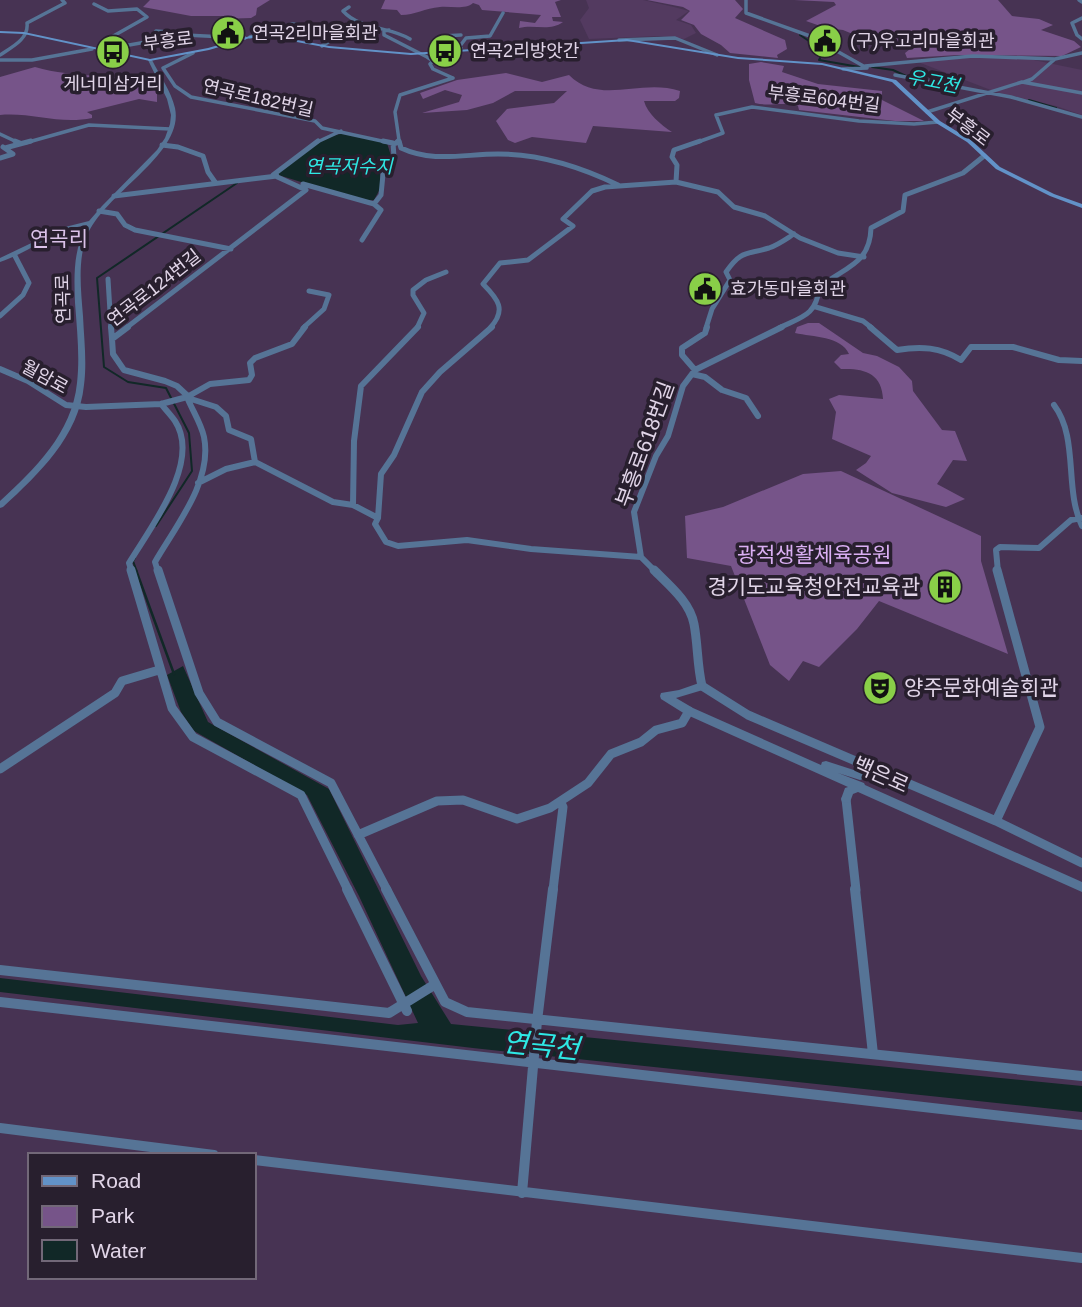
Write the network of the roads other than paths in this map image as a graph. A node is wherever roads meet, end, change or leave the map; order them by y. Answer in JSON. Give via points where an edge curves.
{"nodes":[{"id":1,"x":62,"y":0,"type":"edge"},
{"id":2,"x":746,"y":0,"type":"edge"},
{"id":3,"x":112,"y":2,"type":"edge"},
{"id":4,"x":94,"y":5,"type":"dead end"},
{"id":5,"x":349,"y":7,"type":"dead end"},
{"id":6,"x":114,"y":10,"type":"junction"},
{"id":7,"x":503,"y":13,"type":"dead end"},
{"id":8,"x":1082,"y":18,"type":"edge"},
{"id":9,"x":358,"y":24,"type":"junction"},
{"id":10,"x":321,"y":28,"type":"junction"},
{"id":11,"x":390,"y":30,"type":"junction"},
{"id":12,"x":156,"y":31,"type":"dead end"},
{"id":13,"x":0,"y":32,"type":"edge"},
{"id":14,"x":24,"y":33,"type":"junction"},
{"id":15,"x":192,"y":35,"type":"junction"},
{"id":16,"x":461,"y":35,"type":"dead end"},
{"id":17,"x":270,"y":36,"type":"junction"},
{"id":18,"x":248,"y":38,"type":"junction"},
{"id":19,"x":1082,"y":38,"type":"edge"},
{"id":20,"x":410,"y":39,"type":"dead end"},
{"id":21,"x":322,"y":46,"type":"junction"},
{"id":22,"x":462,"y":48,"type":"junction"},
{"id":23,"x":92,"y":49,"type":"junction"},
{"id":24,"x":104,"y":50,"type":"junction"},
{"id":25,"x":1082,"y":52,"type":"edge"},
{"id":26,"x":192,"y":53,"type":"junction"},
{"id":27,"x":423,"y":54,"type":"junction"},
{"id":28,"x":122,"y":56,"type":"junction"},
{"id":29,"x":0,"y":57,"type":"edge"},
{"id":30,"x":170,"y":57,"type":"junction"},
{"id":31,"x":1055,"y":59,"type":"junction"},
{"id":32,"x":150,"y":60,"type":"junction"},
{"id":33,"x":866,"y":67,"type":"junction"},
{"id":34,"x":843,"y":68,"type":"junction"},
{"id":35,"x":154,"y":69,"type":"junction"},
{"id":36,"x":895,"y":78,"type":"junction"},
{"id":37,"x":1024,"y":82,"type":"junction"},
{"id":38,"x":989,"y":91,"type":"junction"},
{"id":39,"x":1082,"y":93,"type":"edge"},
{"id":40,"x":927,"y":112,"type":"junction"},
{"id":41,"x":1082,"y":117,"type":"edge"},
{"id":42,"x":938,"y":122,"type":"junction"},
{"id":43,"x":170,"y":129,"type":"junction"},
{"id":44,"x":341,"y":131,"type":"junction"},
{"id":45,"x":0,"y":134,"type":"edge"},
{"id":46,"x":400,"y":140,"type":"junction"},
{"id":47,"x":20,"y":143,"type":"junction"},
{"id":48,"x":393,"y":143,"type":"junction"},
{"id":49,"x":162,"y":145,"type":"junction"},
{"id":50,"x":2,"y":147,"type":"edge"},
{"id":51,"x":985,"y":156,"type":"junction"},
{"id":52,"x":0,"y":158,"type":"edge"},
{"id":53,"x":273,"y":175,"type":"junction"},
{"id":54,"x":215,"y":182,"type":"junction"},
{"id":55,"x":676,"y":183,"type":"junction"},
{"id":56,"x":620,"y":186,"type":"junction"},
{"id":57,"x":114,"y":195,"type":"junction"},
{"id":58,"x":374,"y":204,"type":"junction"},
{"id":59,"x":1082,"y":206,"type":"edge"},
{"id":60,"x":99,"y":211,"type":"junction"},
{"id":61,"x":90,"y":223,"type":"junction"},
{"id":62,"x":794,"y":234,"type":"junction"},
{"id":63,"x":362,"y":240,"type":"dead end"},
{"id":64,"x":231,"y":249,"type":"junction"},
{"id":65,"x":15,"y":256,"type":"junction"},
{"id":66,"x":864,"y":257,"type":"junction"},
{"id":67,"x":0,"y":260,"type":"edge"},
{"id":68,"x":446,"y":272,"type":"dead end"},
{"id":69,"x":108,"y":279,"type":"dead end"},
{"id":70,"x":309,"y":291,"type":"dead end"},
{"id":71,"x":816,"y":307,"type":"junction"},
{"id":72,"x":0,"y":316,"type":"edge"},
{"id":73,"x":112,"y":339,"type":"junction"},
{"id":74,"x":1082,"y":360,"type":"edge"},
{"id":75,"x":0,"y":369,"type":"edge"},
{"id":76,"x":694,"y":372,"type":"junction"},
{"id":77,"x":187,"y":397,"type":"junction"},
{"id":78,"x":164,"y":403,"type":"junction"},
{"id":79,"x":1054,"y":405,"type":"dead end"},
{"id":80,"x":77,"y":407,"type":"junction"},
{"id":81,"x":758,"y":416,"type":"dead end"},
{"id":82,"x":255,"y":462,"type":"junction"},
{"id":83,"x":198,"y":483,"type":"junction"},
{"id":84,"x":0,"y":505,"type":"edge"},
{"id":85,"x":353,"y":505,"type":"junction"},
{"id":86,"x":378,"y":518,"type":"junction"},
{"id":87,"x":1080,"y":521,"type":"edge"},
{"id":88,"x":641,"y":557,"type":"junction"},
{"id":89,"x":159,"y":670,"type":"junction"},
{"id":90,"x":702,"y":686,"type":"junction"},
{"id":91,"x":690,"y":711,"type":"junction"},
{"id":92,"x":778,"y":750,"type":"junction"},
{"id":93,"x":0,"y":769,"type":"edge"},
{"id":94,"x":875,"y":769,"type":"junction"},
{"id":95,"x":863,"y":788,"type":"junction"},
{"id":96,"x":846,"y":799,"type":"joint"},
{"id":97,"x":561,"y":803,"type":"junction"},
{"id":98,"x":996,"y":821,"type":"junction"},
{"id":99,"x":358,"y":835,"type":"junction"},
{"id":100,"x":1082,"y":863,"type":"edge"},
{"id":101,"x":1082,"y":887,"type":"edge"},
{"id":102,"x":0,"y":970,"type":"edge"},
{"id":103,"x":434,"y":985,"type":"junction"},
{"id":104,"x":0,"y":1002,"type":"edge"},
{"id":105,"x":405,"y":1007,"type":"junction"},
{"id":106,"x":537,"y":1021,"type":"junction"},
{"id":107,"x":873,"y":1054,"type":"junction"},
{"id":108,"x":534,"y":1065,"type":"junction"},
{"id":109,"x":1082,"y":1076,"type":"edge"},
{"id":110,"x":1082,"y":1125,"type":"edge"},
{"id":111,"x":0,"y":1128,"type":"edge"},
{"id":112,"x":198,"y":1153,"type":"edge"},
{"id":113,"x":256,"y":1160,"type":"edge"},
{"id":114,"x":522,"y":1193,"type":"junction"},
{"id":115,"x":1082,"y":1258,"type":"edge"}],
"edges":[{"from":1,"to":14,"type":"street","via":[[65,3],[59,10],[27,23]]},
{"from":2,"to":33,"type":"street","via":[[746,13],[810,36]]},
{"from":3,"to":6,"type":"street"},
{"from":4,"to":6,"type":"street"},
{"from":5,"to":9,"type":"street","via":[[342,11]]},
{"from":6,"to":24,"type":"street","via":[[137,9],[147,16],[111,36]]},
{"from":7,"to":22,"type":"street","via":[[490,36],[466,38]]},
{"from":8,"to":19,"type":"street","via":[[1072,23]]},
{"from":9,"to":10,"type":"street"},
{"from":9,"to":11,"type":"street"},
{"from":9,"to":21,"type":"street"},
{"from":10,"to":17,"type":"street"},
{"from":10,"to":18,"type":"street","via":[[275,26]]},
{"from":11,"to":20,"type":"street"},
{"from":11,"to":27,"type":"street","via":[[384,34],[390,39]]},
{"from":12,"to":15,"type":"street"},
{"from":13,"to":14,"type":"main road","name":"부흥로"},
{"from":14,"to":23,"type":"main road","name":"부흥로"},
{"from":14,"to":29,"type":"street","via":[[22,40]]},
{"from":15,"to":18,"type":"street"},
{"from":15,"to":24,"type":"street"},
{"from":16,"to":22,"type":"street","via":[[443,36]]},
{"from":17,"to":18,"type":"main road","name":"부흥로"},
{"from":17,"to":21,"type":"main road","name":"부흥로"},
{"from":18,"to":26,"type":"main road","name":"부흥로"},
{"from":21,"to":27,"type":"main road","name":"부흥로"},
{"from":22,"to":27,"type":"main road","name":"부흥로"},
{"from":22,"to":34,"type":"main road","name":"부흥로","via":[[639,41],[717,55]]},
{"from":23,"to":24,"type":"main road","name":"부흥로"},
{"from":23,"to":29,"type":"street","via":[[32,60]]},
{"from":24,"to":28,"type":"main road","name":"부흥로"},
{"from":25,"to":31,"type":"street"},
{"from":26,"to":30,"type":"main road","name":"부흥로"},
{"from":26,"to":44,"type":"street","name":"연곡로182번길","via":[[163,68],[175,86],[191,97],[302,118]]},
{"from":27,"to":46,"type":"street","via":[[433,61],[433,69],[453,78],[400,95],[394,105]]},
{"from":28,"to":32,"type":"main road","name":"부흥로"},
{"from":28,"to":35,"type":"main road"},
{"from":30,"to":32,"type":"main road","name":"부흥로"},
{"from":30,"to":35,"type":"main road"},
{"from":31,"to":33,"type":"street","via":[[973,56]]},
{"from":31,"to":37,"type":"street"},
{"from":32,"to":35,"type":"street"},
{"from":33,"to":34,"type":"street"},
{"from":33,"to":36,"type":"street","via":[[887,71]]},
{"from":34,"to":36,"type":"main road","name":"부흥로"},
{"from":35,"to":43,"type":"street","via":[[172,106]]},
{"from":36,"to":38,"type":"street"},
{"from":36,"to":40,"type":"main road","name":"부흥로"},
{"from":37,"to":38,"type":"street"},
{"from":37,"to":39,"type":"street"},
{"from":38,"to":40,"type":"street"},
{"from":38,"to":41,"type":"street"},
{"from":40,"to":42,"type":"main road","name":"부흥로"},
{"from":42,"to":51,"type":"main road","name":"부흥로"},
{"from":42,"to":55,"type":"street","name":"부흥로604번길","via":[[859,121],[752,107],[716,115],[723,133],[674,150]]},
{"from":43,"to":47,"type":"street","via":[[89,125]]},
{"from":43,"to":49,"type":"street","name":"연곡로"},
{"from":44,"to":48,"type":"street","name":"연곡로182번길"},
{"from":44,"to":53,"type":"street","via":[[320,139]]},
{"from":45,"to":47,"type":"street"},
{"from":46,"to":48,"type":"street"},
{"from":46,"to":56,"type":"street","via":[[401,148],[415,155],[507,154],[551,161]]},
{"from":47,"to":50,"type":"street"},
{"from":48,"to":58,"type":"street","via":[[394,157],[384,164],[384,183]]},
{"from":49,"to":54,"type":"street","via":[[204,156]]},
{"from":49,"to":57,"type":"street","name":"연곡로"},
{"from":50,"to":52,"type":"street","via":[[13,154]]},
{"from":51,"to":59,"type":"main road","name":"부흥로","via":[[998,168]]},
{"from":51,"to":66,"type":"street","via":[[963,173],[905,195],[903,211],[871,228],[873,243]]},
{"from":53,"to":54,"type":"street"},
{"from":53,"to":58,"type":"street"},
{"from":53,"to":64,"type":"street","name":"연곡로124번길","via":[[306,190]]},
{"from":54,"to":57,"type":"street"},
{"from":55,"to":56,"type":"street"},
{"from":55,"to":62,"type":"street","via":[[718,192],[734,207],[765,216]]},
{"from":56,"to":86,"type":"street","via":[[592,191],[563,219],[573,226],[528,260],[500,263],[483,284],[498,299],[496,322],[422,392],[381,474]]},
{"from":57,"to":60,"type":"street","name":"연곡로"},
{"from":58,"to":63,"type":"street","via":[[382,210]]},
{"from":60,"to":61,"type":"street","name":"연곡로"},
{"from":60,"to":64,"type":"street","via":[[115,213],[135,230]]},
{"from":61,"to":65,"type":"street","via":[[67,228]]},
{"from":61,"to":80,"type":"street","name":"연곡로","via":[[79,260]]},
{"from":62,"to":66,"type":"street","via":[[838,253]]},
{"from":62,"to":76,"type":"street","name":"부흥로618번길","via":[[778,245],[734,258],[726,272],[730,280],[712,309],[705,333],[682,348]]},
{"from":64,"to":73,"type":"street","name":"연곡로124번길"},
{"from":65,"to":67,"type":"street"},
{"from":65,"to":72,"type":"street","via":[[29,284]]},
{"from":66,"to":71,"type":"street","via":[[820,287]]},
{"from":68,"to":85,"type":"street","via":[[413,290],[424,313],[418,327],[362,386],[354,441]]},
{"from":69,"to":73,"type":"street"},
{"from":70,"to":77,"type":"street","via":[[329,295],[330,301],[297,331],[292,344],[255,358],[249,366],[249,380],[211,384]]},
{"from":71,"to":74,"type":"street","via":[[863,321],[897,350],[919,346],[942,349],[961,359],[971,346],[1007,345],[1049,360]]},
{"from":71,"to":76,"type":"street","name":"부흥로618번길"},
{"from":73,"to":77,"type":"street","name":"연곡로124번길","via":[[117,364],[133,375],[174,384]]},
{"from":75,"to":80,"type":"street","name":"월암로"},
{"from":76,"to":81,"type":"street","name":"부흥로618번길","via":[[722,390],[746,398]]},
{"from":76,"to":88,"type":"street","name":"부흥로618번길","via":[[683,386],[668,436],[634,512]]},
{"from":77,"to":78,"type":"street"},
{"from":77,"to":82,"type":"street","name":"연곡로124번길","via":[[220,409],[228,431],[251,439]]},
{"from":77,"to":83,"type":"street","via":[[205,438]]},
{"from":78,"to":80,"type":"street"},
{"from":78,"to":89,"type":"street","via":[[177,425],[183,457],[180,474],[129,563]]},
{"from":79,"to":87,"type":"street","via":[[1063,424],[1072,509]]},
{"from":80,"to":84,"type":"street","name":"연곡로","via":[[44,461]]},
{"from":82,"to":83,"type":"street"},
{"from":82,"to":85,"type":"street","via":[[333,502]]},
{"from":83,"to":99,"type":"street","via":[[155,562],[199,692],[217,722],[331,783]]},
{"from":85,"to":86,"type":"street"},
{"from":86,"to":88,"type":"street","via":[[375,524],[386,542],[398,545],[467,540]]},
{"from":87,"to":98,"type":"street","via":[[1052,534],[1039,548],[996,550],[995,562],[1040,727]]},
{"from":88,"to":90,"type":"street","via":[[679,595],[694,622]]},
{"from":89,"to":93,"type":"street","via":[[122,681],[115,693]]},
{"from":89,"to":105,"type":"street","via":[[172,708],[193,737],[301,795]]},
{"from":90,"to":91,"type":"street","name":"백은로","via":[[665,696]]},
{"from":90,"to":94,"type":"street","via":[[748,715]]},
{"from":91,"to":92,"type":"street","name":"백은로"},
{"from":91,"to":97,"type":"street","via":[[682,723],[656,730],[642,743],[611,754],[588,783]]},
{"from":92,"to":94,"type":"street","via":[[860,776]]},
{"from":92,"to":95,"type":"street","name":"백은로"},
{"from":94,"to":95,"type":"street"},
{"from":94,"to":98,"type":"street"},
{"from":95,"to":96,"type":"street","via":[[849,791]]},
{"from":95,"to":101,"type":"street","name":"백은로"},
{"from":96,"to":107,"type":"street"},
{"from":97,"to":99,"type":"street","via":[[517,819],[463,800],[437,801]]},
{"from":97,"to":106,"type":"street"},
{"from":98,"to":100,"type":"street"},
{"from":99,"to":103,"type":"street"},
{"from":102,"to":105,"type":"street","via":[[388,1013]]},
{"from":103,"to":105,"type":"street"},
{"from":103,"to":106,"type":"street","via":[[445,1002],[467,1012]]},
{"from":104,"to":108,"type":"street"},
{"from":106,"to":107,"type":"street"},
{"from":106,"to":108,"type":"street"},
{"from":107,"to":109,"type":"street"},
{"from":108,"to":110,"type":"street"},
{"from":108,"to":114,"type":"street"},
{"from":111,"to":112,"type":"street"},
{"from":113,"to":114,"type":"street"},
{"from":114,"to":115,"type":"street"}]}
